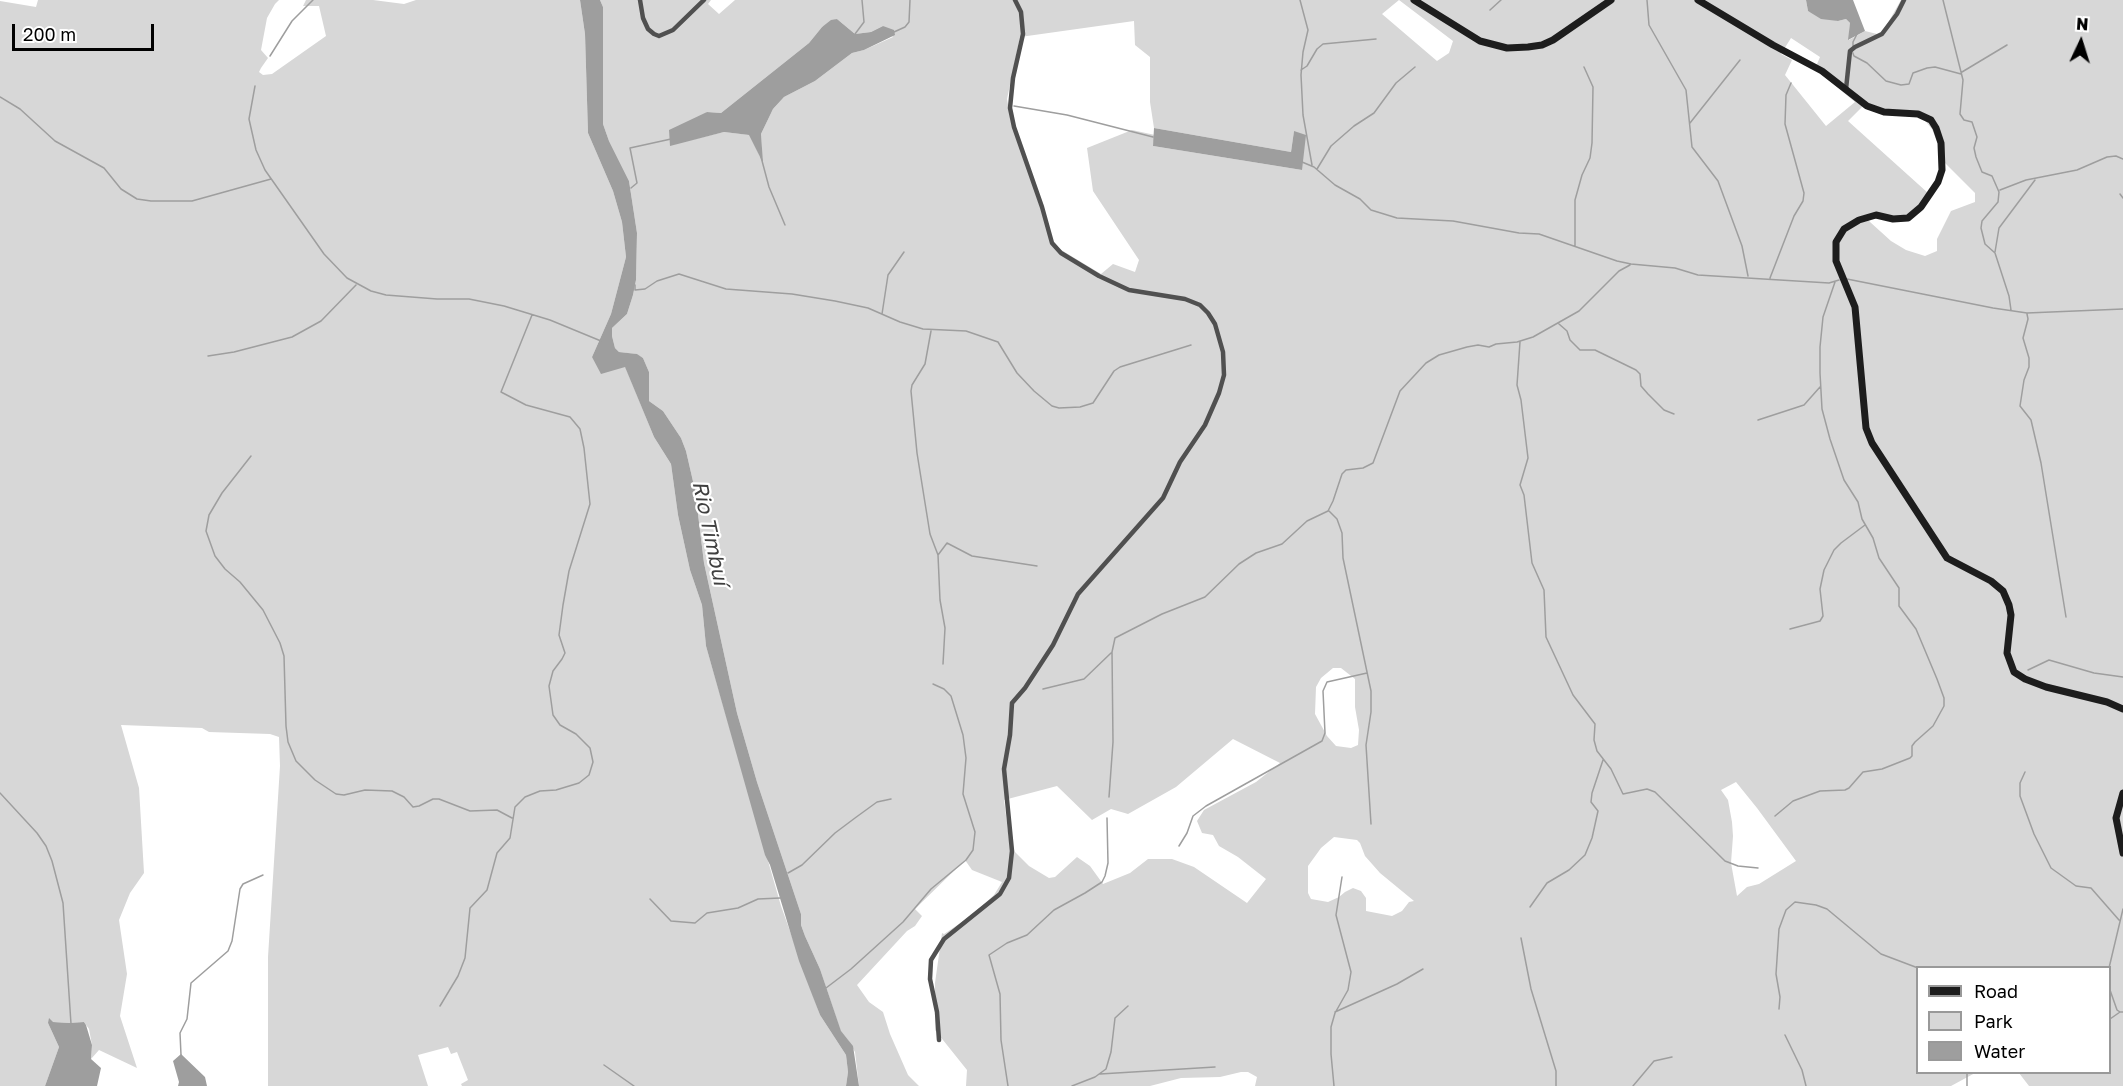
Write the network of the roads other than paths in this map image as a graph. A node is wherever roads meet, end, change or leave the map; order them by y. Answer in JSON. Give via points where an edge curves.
{"nodes":[{"id":1,"x":640,"y":0,"type":"edge"},
{"id":2,"x":704,"y":0,"type":"edge"},
{"id":3,"x":1015,"y":0,"type":"edge"},
{"id":4,"x":1414,"y":0,"type":"edge"},
{"id":5,"x":1611,"y":0,"type":"edge"},
{"id":6,"x":1698,"y":0,"type":"edge"},
{"id":7,"x":1904,"y":0,"type":"edge"},
{"id":8,"x":1846,"y":89,"type":"junction"},
{"id":9,"x":2123,"y":709,"type":"edge"},
{"id":10,"x":2123,"y":793,"type":"edge"},
{"id":11,"x":2123,"y":854,"type":"edge"},
{"id":12,"x":939,"y":1040,"type":"dead end"}],
"edges":[{"from":1,"to":2,"type":"street","via":[[648,29],[659,36],[673,30]]},
{"from":3,"to":12,"type":"street","via":[[1021,12],[1023,34],[1010,108],[1055,249],[1129,290],[1200,305],[1215,324],[1223,352],[1224,375],[1206,425],[1180,462],[1163,498],[1078,594],[1053,645],[1012,703],[1004,769],[1012,851],[1009,878],[1000,894],[944,939],[931,960]]},
{"from":4,"to":5,"type":"street","via":[[1480,41],[1507,48],[1542,45],[1553,40]]},
{"from":6,"to":8,"type":"street","via":[[1822,71]]},
{"from":7,"to":8,"type":"street","via":[[1882,34],[1850,51]]},
{"from":8,"to":9,"type":"street","via":[[1876,110],[1925,116],[1936,128],[1942,156],[1938,182],[1915,214],[1900,219],[1868,217],[1844,230],[1836,242],[1836,261],[1855,306],[1868,436],[1947,558],[1991,580],[2003,591],[2011,615],[2007,653],[2014,672],[2046,687]]},
{"from":10,"to":11,"type":"street","via":[[2116,818]]}]}
